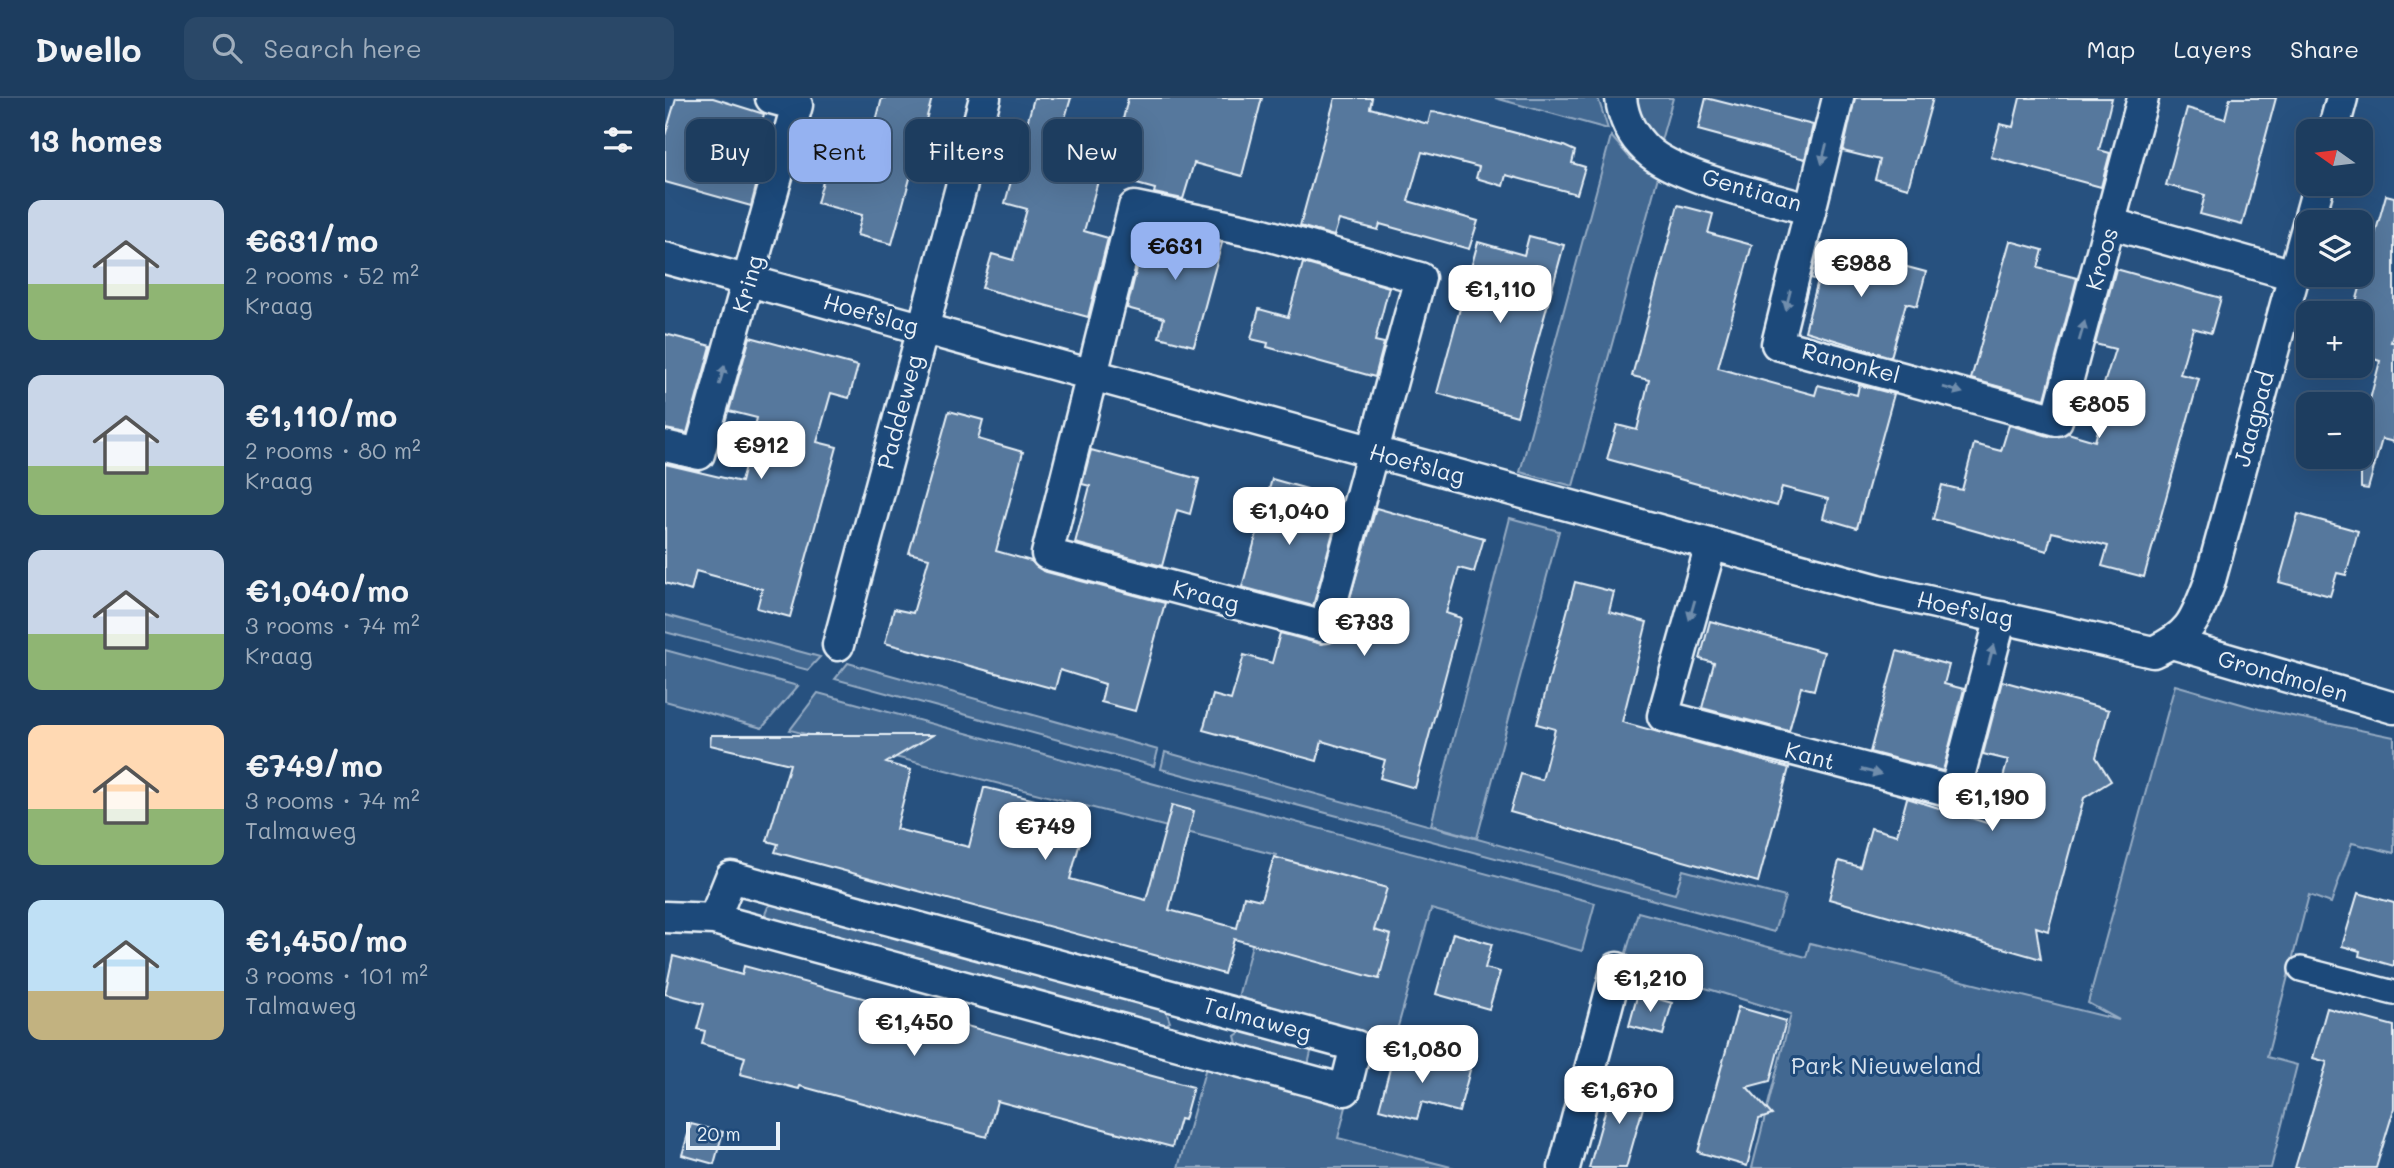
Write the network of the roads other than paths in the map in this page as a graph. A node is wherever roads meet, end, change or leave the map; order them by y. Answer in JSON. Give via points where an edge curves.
{"nodes":[{"id":1,"x":771,"y":98,"type":"edge"},
{"id":2,"x":985,"y":98,"type":"edge"},
{"id":3,"x":1621,"y":98,"type":"edge"},
{"id":4,"x":1838,"y":98,"type":"edge"},
{"id":5,"x":2143,"y":98,"type":"edge"},
{"id":6,"x":2342,"y":98,"type":"edge"},
{"id":7,"x":2336,"y":119,"type":"edge"},
{"id":8,"x":2316,"y":196,"type":"edge"},
{"id":9,"x":1811,"y":210,"type":"junction"},
{"id":10,"x":2112,"y":224,"type":"junction"},
{"id":11,"x":665,"y":258,"type":"edge"},
{"id":12,"x":2294,"y":275,"type":"junction"},
{"id":13,"x":749,"y":280,"type":"junction"},
{"id":14,"x":923,"y":329,"type":"junction"},
{"id":15,"x":1091,"y":376,"type":"junction"},
{"id":16,"x":2056,"y":420,"type":"joint"},
{"id":17,"x":665,"y":446,"type":"edge"},
{"id":18,"x":1374,"y":453,"type":"junction"},
{"id":19,"x":1711,"y":545,"type":"junction"},
{"id":20,"x":2001,"y":617,"type":"junction"},
{"id":21,"x":2172,"y":643,"type":"junction"},
{"id":22,"x":838,"y":645,"type":"dead end"},
{"id":23,"x":2394,"y":708,"type":"edge"},
{"id":24,"x":665,"y":917,"type":"edge"},
{"id":25,"x":714,"y":919,"type":"junction"},
{"id":26,"x":1617,"y":968,"type":"dead end"},
{"id":27,"x":2301,"y":969,"type":"dead end"},
{"id":28,"x":2394,"y":993,"type":"edge"},
{"id":29,"x":1564,"y":1168,"type":"edge"}],
"edges":[{"from":1,"to":13,"type":"street","name":"Kring","via":[[796,105]]},
{"from":2,"to":14,"type":"street","name":"Paddeweg"},
{"from":3,"to":9,"type":"street","name":"Gentiaan","via":[[1623,114],[1648,152],[1683,171]]},
{"from":4,"to":9,"type":"street","name":"Gentiaan","one_way":true},
{"from":5,"to":10,"type":"street","name":"Kroos"},
{"from":6,"to":7,"type":"street"},
{"from":8,"to":12,"type":"street","name":"Jaagpad"},
{"from":9,"to":16,"type":"street","name":"Ranonkel","one_way":true,"via":[[1777,344]]},
{"from":10,"to":12,"type":"street"},
{"from":16,"to":10,"type":"street","name":"Kroos","one_way":true},
{"from":11,"to":13,"type":"street","name":"Hoefslag"},
{"from":12,"to":21,"type":"street","name":"Jaagpad","via":[[2209,584],[2193,625]]},
{"from":13,"to":14,"type":"street","name":"Hoefslag"},
{"from":17,"to":13,"type":"street","name":"Kring","one_way":true,"via":[[699,454]]},
{"from":14,"to":15,"type":"street","name":"Hoefslag"},
{"from":14,"to":22,"type":"street","name":"Paddeweg"},
{"from":15,"to":18,"type":"street","name":"Hoefslag"},
{"from":15,"to":18,"type":"street","name":"Kraag","via":[[1133,207],[1259,233],[1420,278]]},
{"from":15,"to":18,"type":"street","name":"Kraag","via":[[1047,554],[1325,627]]},
{"from":18,"to":19,"type":"street","name":"Hoefslag"},
{"from":19,"to":20,"type":"street","name":"Hoefslag"},
{"from":19,"to":20,"type":"street","name":"Kant","one_way":true,"via":[[1663,716],[1827,761],[1955,792]]},
{"from":20,"to":21,"type":"street","name":"Hoefslag","via":[[2153,652]]},
{"from":21,"to":23,"type":"street","name":"Grondmolen"},
{"from":24,"to":25,"type":"street","name":"Talmaweg"},
{"from":25,"to":25,"type":"street","name":"Talmaweg","via":[[731,877],[1356,1046],[1345,1090]]},
{"from":26,"to":29,"type":"street"},
{"from":27,"to":28,"type":"street"}]}
